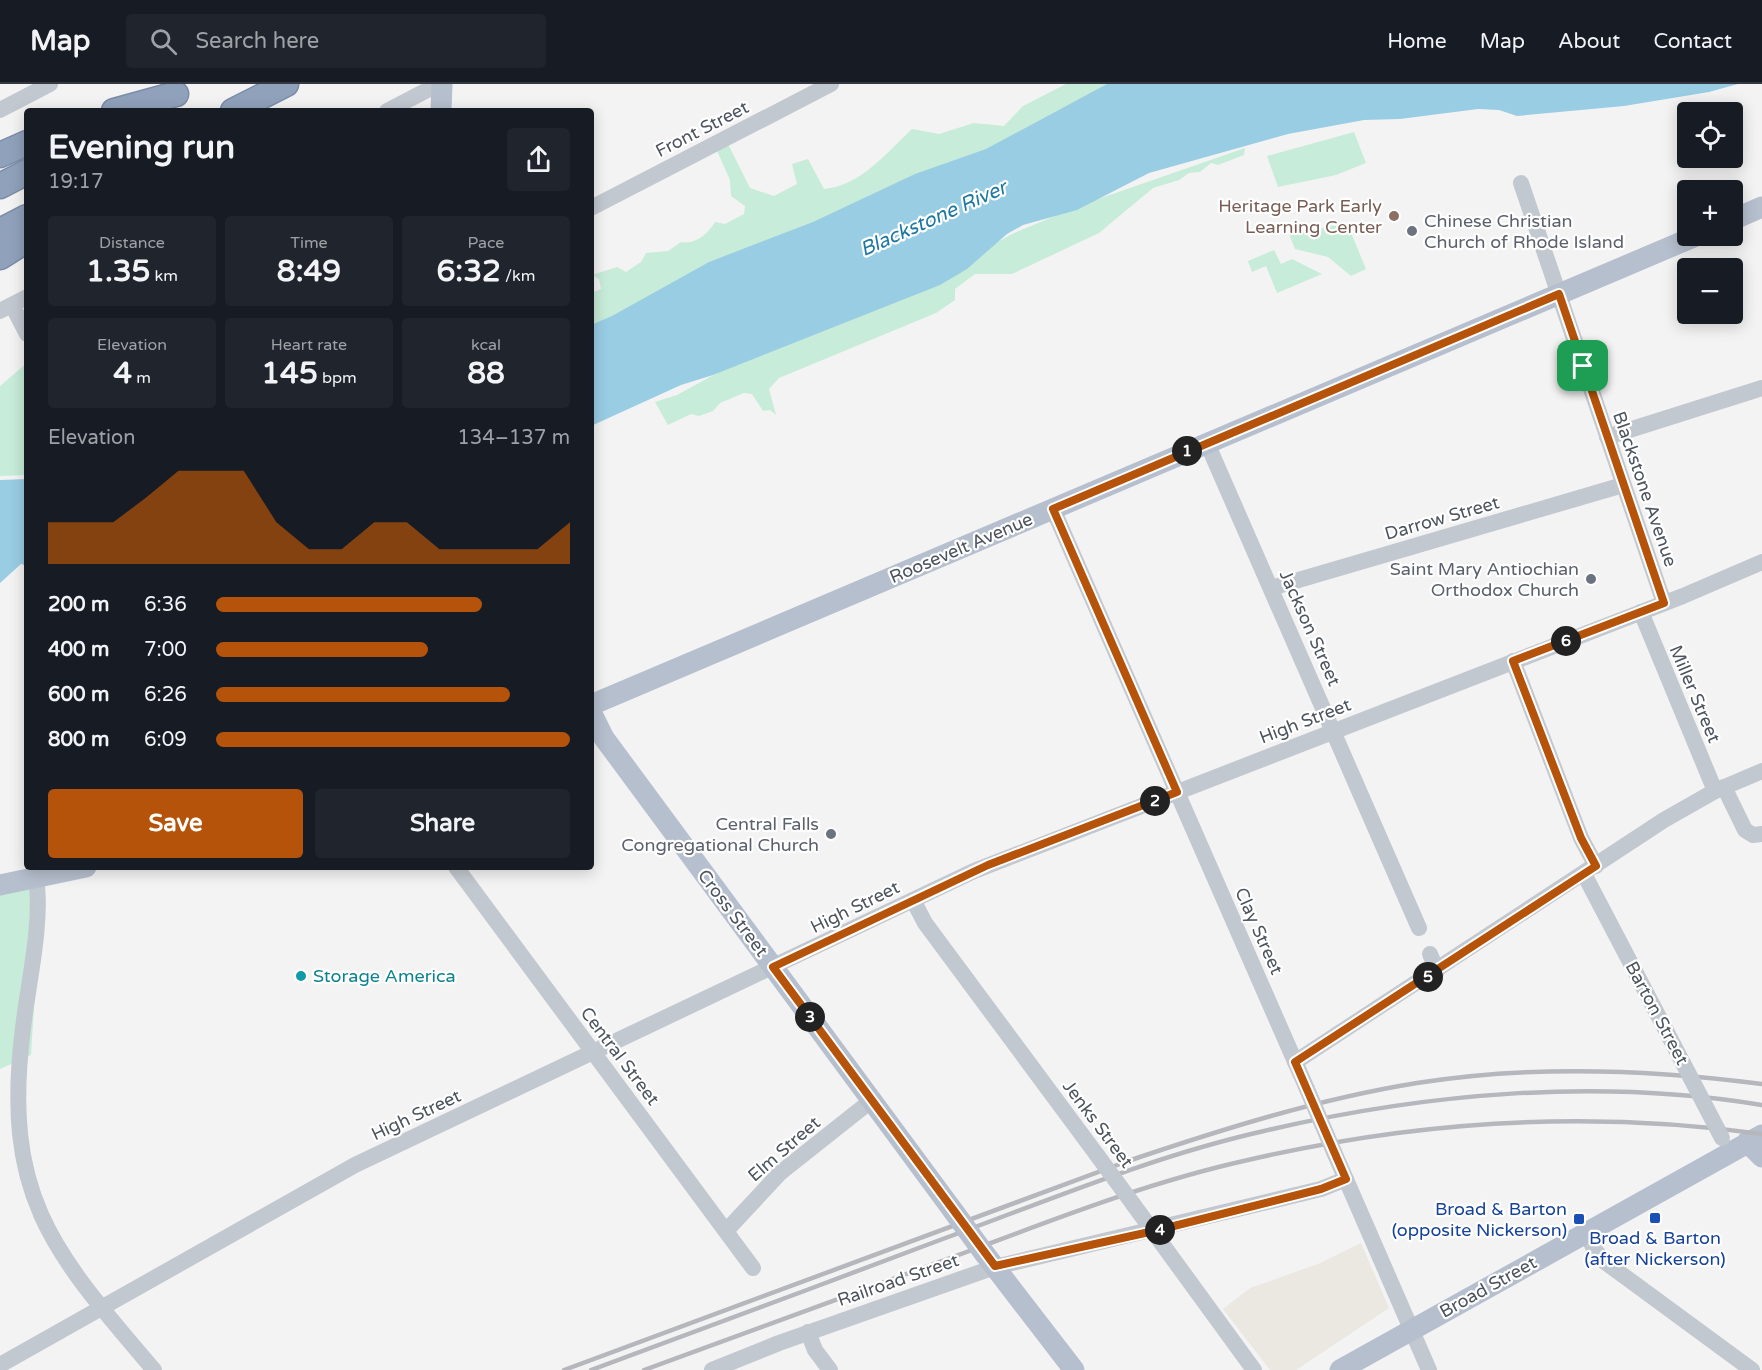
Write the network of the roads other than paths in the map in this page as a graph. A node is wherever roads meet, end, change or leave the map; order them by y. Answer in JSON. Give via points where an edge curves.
{"nodes":[{"id":1,"x":50,"y":84,"type":"edge"},
{"id":2,"x":286,"y":84,"type":"edge"},
{"id":3,"x":441,"y":84,"type":"edge"},
{"id":4,"x":831,"y":84,"type":"edge"},
{"id":5,"x":186,"y":89,"type":"edge"},
{"id":6,"x":124,"y":108,"type":"edge"},
{"id":7,"x":150,"y":108,"type":"edge"},
{"id":8,"x":239,"y":108,"type":"edge"},
{"id":9,"x":393,"y":108,"type":"edge"},
{"id":10,"x":441,"y":108,"type":"edge"},
{"id":11,"x":0,"y":110,"type":"edge"},
{"id":12,"x":24,"y":145,"type":"edge"},
{"id":13,"x":0,"y":155,"type":"edge"},
{"id":14,"x":24,"y":174,"type":"edge"},
{"id":15,"x":1521,"y":183,"type":"dead end"},
{"id":16,"x":0,"y":186,"type":"edge"},
{"id":17,"x":594,"y":206,"type":"edge"},
{"id":18,"x":1762,"y":207,"type":"edge"},
{"id":19,"x":1743,"y":215,"type":"edge"},
{"id":20,"x":24,"y":219,"type":"edge"},
{"id":21,"x":0,"y":231,"type":"edge"},
{"id":22,"x":24,"y":242,"type":"edge"},
{"id":23,"x":1677,"y":244,"type":"edge"},
{"id":24,"x":0,"y":257,"type":"edge"},
{"id":25,"x":1559,"y":294,"type":"junction"},
{"id":26,"x":13,"y":304,"type":"edge"},
{"id":27,"x":24,"y":328,"type":"edge"},
{"id":28,"x":1762,"y":388,"type":"edge"},
{"id":29,"x":1607,"y":437,"type":"junction"},
{"id":30,"x":1207,"y":443,"type":"junction"},
{"id":31,"x":1623,"y":485,"type":"junction"},
{"id":32,"x":1053,"y":509,"type":"junction"},
{"id":33,"x":1762,"y":562,"type":"edge"},
{"id":34,"x":1271,"y":588,"type":"junction"},
{"id":35,"x":1664,"y":603,"type":"junction"},
{"id":36,"x":1641,"y":612,"type":"junction"},
{"id":37,"x":1513,"y":661,"type":"junction"},
{"id":38,"x":594,"y":704,"type":"edge"},
{"id":39,"x":594,"y":718,"type":"edge"},
{"id":40,"x":1334,"y":731,"type":"junction"},
{"id":41,"x":1762,"y":771,"type":"edge"},
{"id":42,"x":1720,"y":789,"type":"junction"},
{"id":43,"x":1177,"y":792,"type":"junction"},
{"id":44,"x":1762,"y":834,"type":"edge"},
{"id":45,"x":74,"y":870,"type":"edge"},
{"id":46,"x":458,"y":870,"type":"edge"},
{"id":47,"x":1590,"y":870,"type":"junction"},
{"id":48,"x":36,"y":879,"type":"junction"},
{"id":49,"x":0,"y":885,"type":"edge"},
{"id":50,"x":913,"y":900,"type":"junction"},
{"id":51,"x":1419,"y":928,"type":"dead end"},
{"id":52,"x":1430,"y":954,"type":"dead end"},
{"id":53,"x":773,"y":967,"type":"junction"},
{"id":54,"x":1437,"y":971,"type":"junction"},
{"id":55,"x":594,"y":1054,"type":"junction"},
{"id":56,"x":1295,"y":1062,"type":"junction"},
{"id":57,"x":872,"y":1100,"type":"junction"},
{"id":58,"x":1746,"y":1144,"type":"edge"},
{"id":59,"x":1346,"y":1179,"type":"junction"},
{"id":60,"x":726,"y":1231,"type":"junction"},
{"id":61,"x":1154,"y":1231,"type":"junction"},
{"id":62,"x":1586,"y":1232,"type":"junction"},
{"id":63,"x":990,"y":1260,"type":"junction"},
{"id":64,"x":753,"y":1268,"type":"dead end"},
{"id":65,"x":101,"y":1308,"type":"junction"},
{"id":66,"x":1412,"y":1330,"type":"junction"},
{"id":67,"x":808,"y":1332,"type":"junction"},
{"id":68,"x":0,"y":1365,"type":"edge"},
{"id":69,"x":154,"y":1370,"type":"edge"},
{"id":70,"x":712,"y":1370,"type":"edge"},
{"id":71,"x":830,"y":1370,"type":"edge"},
{"id":72,"x":1074,"y":1370,"type":"edge"},
{"id":73,"x":1254,"y":1370,"type":"edge"},
{"id":74,"x":1340,"y":1370,"type":"edge"},
{"id":75,"x":1429,"y":1370,"type":"edge"},
{"id":76,"x":1752,"y":1370,"type":"edge"}],
"edges":[{"from":1,"to":11,"type":"street"},
{"from":2,"to":8,"type":"highway"},
{"from":3,"to":9,"type":"street"},
{"from":3,"to":10,"type":"main road"},
{"from":4,"to":17,"type":"street","name":"Front Street"},
{"from":5,"to":6,"type":"highway"},
{"from":5,"to":7,"type":"highway"},
{"from":12,"to":13,"type":"highway"},
{"from":14,"to":16,"type":"highway"},
{"from":15,"to":25,"type":"street","name":"Blackstone Avenue"},
{"from":18,"to":19,"type":"main road"},
{"from":20,"to":21,"type":"highway"},
{"from":22,"to":24,"type":"highway"},
{"from":23,"to":25,"type":"main road","name":"Roosevelt Avenue"},
{"from":25,"to":29,"type":"street","name":"Blackstone Avenue"},
{"from":25,"to":30,"type":"main road","name":"Roosevelt Avenue"},
{"from":26,"to":27,"type":"street"},
{"from":28,"to":29,"type":"street"},
{"from":29,"to":31,"type":"street","name":"Blackstone Avenue"},
{"from":30,"to":32,"type":"main road","name":"Roosevelt Avenue"},
{"from":30,"to":34,"type":"street","name":"Jackson Street"},
{"from":31,"to":34,"type":"street","name":"Darrow Street"},
{"from":31,"to":35,"type":"street","name":"Blackstone Avenue"},
{"from":32,"to":38,"type":"main road","name":"Roosevelt Avenue"},
{"from":32,"to":43,"type":"street","name":"Clay Street"},
{"from":33,"to":35,"type":"street","name":"High Street"},
{"from":34,"to":40,"type":"street","name":"Jackson Street"},
{"from":35,"to":36,"type":"street","name":"High Street"},
{"from":36,"to":37,"type":"street","name":"High Street"},
{"from":36,"to":42,"type":"street","name":"Miller Street"},
{"from":37,"to":40,"type":"street","name":"High Street"},
{"from":37,"to":47,"type":"street","name":"Barton Street"},
{"from":39,"to":53,"type":"main road","name":"Cross Street","via":[[604,738]]},
{"from":40,"to":43,"type":"street","name":"High Street"},
{"from":40,"to":51,"type":"street","name":"Jackson Street"},
{"from":41,"to":42,"type":"street"},
{"from":42,"to":44,"type":"street","name":"Miller Street","via":[[1745,830]]},
{"from":42,"to":47,"type":"street","via":[[1672,815]]},
{"from":43,"to":50,"type":"street","name":"High Street","via":[[996,862]]},
{"from":43,"to":56,"type":"street","name":"Clay Street"},
{"from":45,"to":48,"type":"main road"},
{"from":46,"to":55,"type":"street","name":"Central Street"},
{"from":47,"to":54,"type":"street"},
{"from":47,"to":58,"type":"street","name":"Barton Street","bridge":true,"via":[[1683,1063]]},
{"from":48,"to":49,"type":"main road"},
{"from":48,"to":65,"type":"street","via":[[38,909],[17,1083],[20,1151],[40,1217],[67,1263]]},
{"from":50,"to":53,"type":"street","name":"High Street"},
{"from":50,"to":61,"type":"street","name":"Jenks Street","bridge":true,"via":[[925,924]]},
{"from":52,"to":54,"type":"street"},
{"from":53,"to":55,"type":"street","name":"High Street"},
{"from":53,"to":57,"type":"main road","name":"Cross Street"},
{"from":54,"to":56,"type":"street"},
{"from":55,"to":60,"type":"street","name":"Central Street"},
{"from":55,"to":65,"type":"street","name":"High Street","via":[[356,1165]]},
{"from":56,"to":59,"type":"street","name":"Clay Street","bridge":true},
{"from":57,"to":60,"type":"street","name":"Elm Street","via":[[780,1173]]},
{"from":57,"to":63,"type":"main road","name":"Cross Street","bridge":true},
{"from":58,"to":62,"type":"main road","name":"Broad Street"},
{"from":59,"to":61,"type":"street","name":"Railroad Street","via":[[1321,1189]]},
{"from":59,"to":66,"type":"street","name":"Clay Street"},
{"from":60,"to":64,"type":"street","name":"Central Street"},
{"from":61,"to":63,"type":"street","name":"Railroad Street"},
{"from":61,"to":73,"type":"street","name":"Jenks Street"},
{"from":62,"to":66,"type":"main road","name":"Broad Street"},
{"from":62,"to":76,"type":"street","via":[[1605,1262]]},
{"from":63,"to":67,"type":"street","name":"Railroad Street"},
{"from":63,"to":72,"type":"main road","name":"Cross Street"},
{"from":65,"to":68,"type":"street","name":"High Street"},
{"from":65,"to":69,"type":"street"},
{"from":66,"to":74,"type":"main road","name":"Broad Street"},
{"from":66,"to":75,"type":"street","name":"Clay Street"},
{"from":67,"to":70,"type":"street","name":"Railroad Street"},
{"from":67,"to":71,"type":"street"}]}
